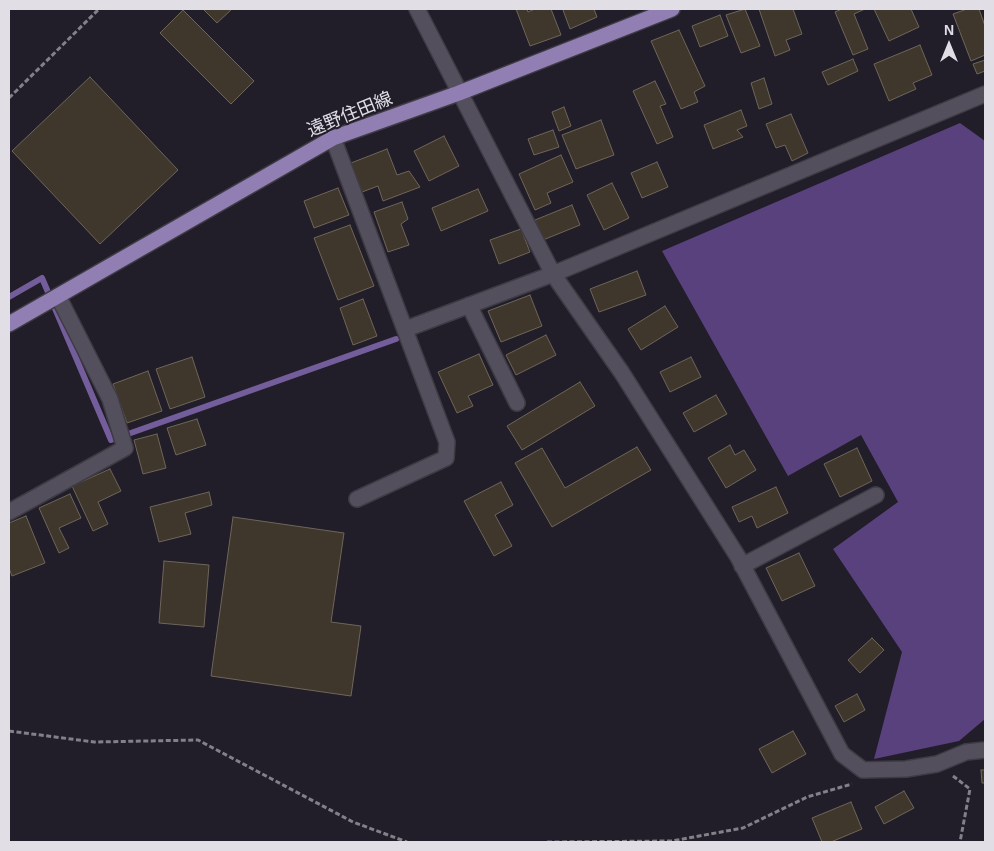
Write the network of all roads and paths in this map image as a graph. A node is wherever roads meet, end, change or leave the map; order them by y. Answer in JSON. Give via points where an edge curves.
{"nodes":[{"id":1,"x":99,"y":9,"type":"edge"},
{"id":2,"x":417,"y":9,"type":"edge"},
{"id":3,"x":672,"y":9,"type":"edge"},
{"id":4,"x":459,"y":93,"type":"junction"},
{"id":5,"x":9,"y":98,"type":"edge"},
{"id":6,"x":983,"y":98,"type":"edge"},
{"id":7,"x":333,"y":138,"type":"junction"},
{"id":8,"x":553,"y":274,"type":"junction"},
{"id":9,"x":58,"y":296,"type":"junction"},
{"id":10,"x":469,"y":305,"type":"junction"},
{"id":11,"x":9,"y":324,"type":"edge"},
{"id":12,"x":406,"y":329,"type":"junction"},
{"id":13,"x":518,"y":404,"type":"dead end"},
{"id":14,"x":876,"y":495,"type":"dead end"},
{"id":15,"x":358,"y":499,"type":"dead end"},
{"id":16,"x":9,"y":512,"type":"edge"},
{"id":17,"x":742,"y":566,"type":"junction"},
{"id":18,"x":9,"y":731,"type":"edge"},
{"id":19,"x":985,"y":750,"type":"edge"},
{"id":20,"x":937,"y":764,"type":"junction"},
{"id":21,"x":861,"y":782,"type":"dead end"},
{"id":22,"x":407,"y":842,"type":"edge"},
{"id":23,"x":547,"y":842,"type":"edge"},
{"id":24,"x":960,"y":842,"type":"edge"}],
"edges":[{"from":1,"to":5,"type":"path"},
{"from":2,"to":4,"type":"street"},
{"from":3,"to":4,"type":"main road","name":"遠野住田線"},
{"from":4,"to":7,"type":"main road","name":"遠野住田線"},
{"from":4,"to":8,"type":"street"},
{"from":6,"to":8,"type":"street"},
{"from":7,"to":9,"type":"main road","name":"遠野住田線"},
{"from":7,"to":12,"type":"street"},
{"from":8,"to":10,"type":"street"},
{"from":8,"to":17,"type":"street","via":[[622,373]]},
{"from":9,"to":11,"type":"main road","name":"遠野住田線"},
{"from":9,"to":16,"type":"street","via":[[110,399],[125,448]]},
{"from":10,"to":12,"type":"street"},
{"from":10,"to":13,"type":"street"},
{"from":12,"to":15,"type":"street","via":[[447,442],[446,458]]},
{"from":14,"to":17,"type":"street"},
{"from":17,"to":20,"type":"street","via":[[842,754],[863,770]]},
{"from":18,"to":22,"type":"path","via":[[94,742],[198,740],[353,822]]},
{"from":19,"to":20,"type":"street","via":[[966,752]]},
{"from":20,"to":24,"type":"path","via":[[970,789]]},
{"from":21,"to":23,"type":"path","via":[[807,797],[734,830],[672,841]]}]}
